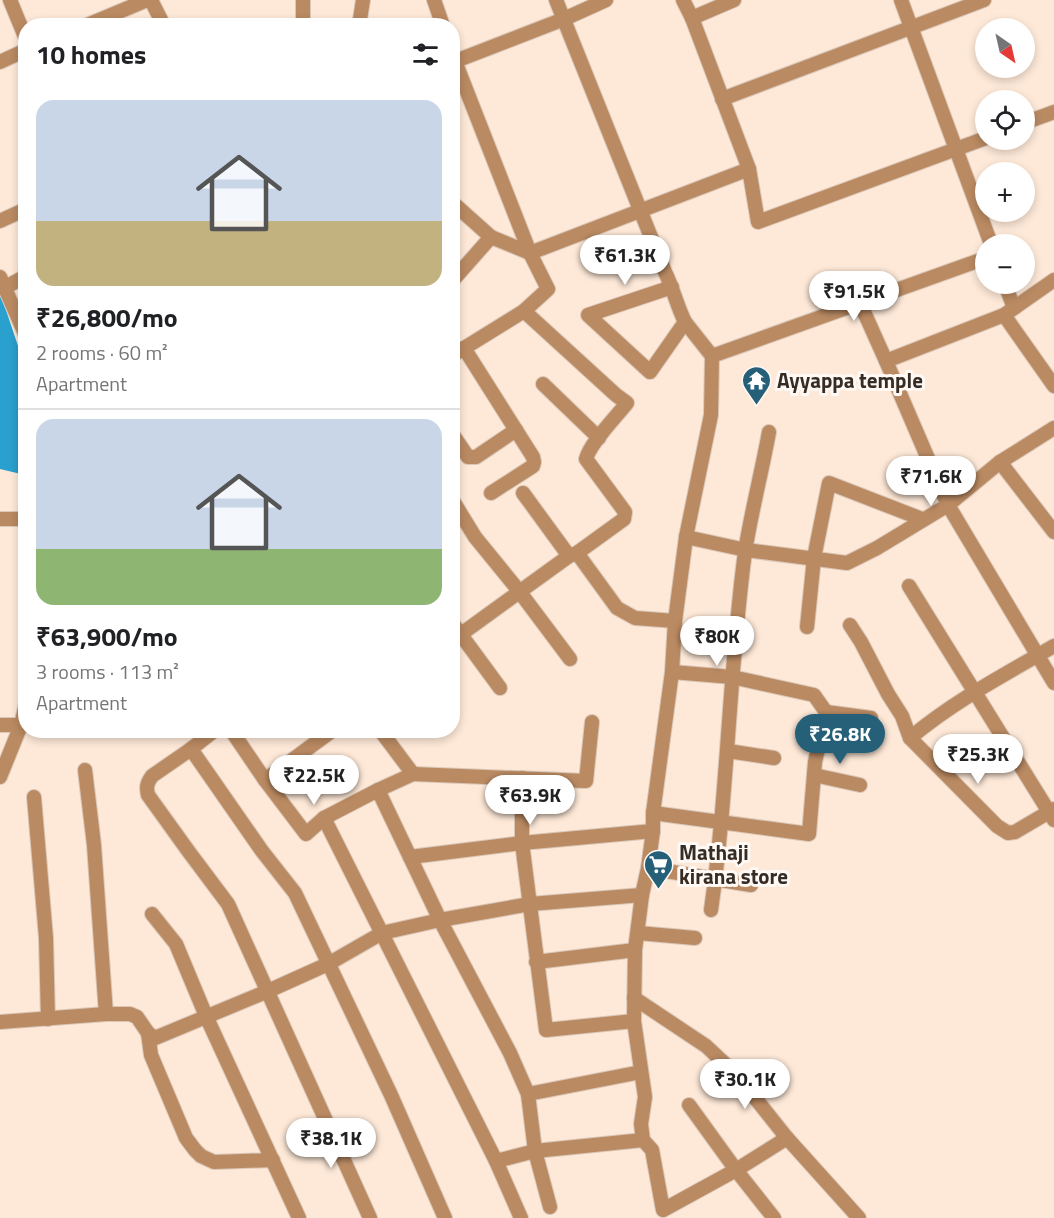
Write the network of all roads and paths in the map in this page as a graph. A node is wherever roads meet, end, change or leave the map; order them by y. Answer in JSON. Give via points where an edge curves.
{"nodes":[{"id":1,"x":10,"y":0,"type":"edge"},
{"id":2,"x":149,"y":0,"type":"edge"},
{"id":3,"x":303,"y":0,"type":"edge"},
{"id":4,"x":363,"y":0,"type":"edge"},
{"id":5,"x":434,"y":0,"type":"edge"},
{"id":6,"x":556,"y":0,"type":"edge"},
{"id":7,"x":606,"y":0,"type":"edge"},
{"id":8,"x":683,"y":0,"type":"edge"},
{"id":9,"x":734,"y":0,"type":"edge"},
{"id":10,"x":900,"y":0,"type":"edge"},
{"id":11,"x":984,"y":0,"type":"edge"},
{"id":12,"x":105,"y":18,"type":"edge"},
{"id":13,"x":159,"y":18,"type":"edge"},
{"id":14,"x":303,"y":18,"type":"edge"},
{"id":15,"x":360,"y":18,"type":"edge"},
{"id":16,"x":440,"y":18,"type":"edge"},
{"id":17,"x":692,"y":18,"type":"junction"},
{"id":18,"x":564,"y":19,"type":"junction"},
{"id":19,"x":18,"y":20,"type":"edge"},
{"id":20,"x":911,"y":29,"type":"junction"},
{"id":21,"x":18,"y":54,"type":"edge"},
{"id":22,"x":460,"y":58,"type":"edge"},
{"id":23,"x":0,"y":62,"type":"edge"},
{"id":24,"x":460,"y":75,"type":"edge"},
{"id":25,"x":722,"y":99,"type":"junction"},
{"id":26,"x":1054,"y":112,"type":"edge"},
{"id":27,"x":1035,"y":119,"type":"edge"},
{"id":28,"x":975,"y":142,"type":"edge"},
{"id":29,"x":956,"y":149,"type":"junction"},
{"id":30,"x":748,"y":169,"type":"junction"},
{"id":31,"x":641,"y":210,"type":"junction"},
{"id":32,"x":18,"y":213,"type":"edge"},
{"id":33,"x":460,"y":214,"type":"edge"},
{"id":34,"x":0,"y":221,"type":"edge"},
{"id":35,"x":987,"y":234,"type":"edge"},
{"id":36,"x":491,"y":237,"type":"junction"},
{"id":37,"x":530,"y":253,"type":"junction"},
{"id":38,"x":975,"y":262,"type":"edge"},
{"id":39,"x":460,"y":272,"type":"edge"},
{"id":40,"x":18,"y":278,"type":"edge"},
{"id":41,"x":1054,"y":280,"type":"edge"},
{"id":42,"x":2,"y":282,"type":"edge"},
{"id":43,"x":672,"y":287,"type":"junction"},
{"id":44,"x":1006,"y":294,"type":"edge"},
{"id":45,"x":860,"y":303,"type":"junction"},
{"id":46,"x":524,"y":311,"type":"junction"},
{"id":47,"x":1009,"y":312,"type":"junction"},
{"id":48,"x":18,"y":318,"type":"edge"},
{"id":49,"x":685,"y":322,"type":"junction"},
{"id":50,"x":460,"y":351,"type":"edge"},
{"id":51,"x":460,"y":355,"type":"edge"},
{"id":52,"x":712,"y":356,"type":"junction"},
{"id":53,"x":886,"y":361,"type":"junction"},
{"id":54,"x":543,"y":384,"type":"dead end"},
{"id":55,"x":1054,"y":386,"type":"edge"},
{"id":56,"x":1054,"y":428,"type":"edge"},
{"id":57,"x":516,"y":430,"type":"junction"},
{"id":58,"x":770,"y":432,"type":"dead end"},
{"id":59,"x":598,"y":438,"type":"junction"},
{"id":60,"x":460,"y":445,"type":"edge"},
{"id":61,"x":1000,"y":462,"type":"junction"},
{"id":62,"x":491,"y":492,"type":"dead end"},
{"id":63,"x":523,"y":494,"type":"dead end"},
{"id":64,"x":948,"y":505,"type":"junction"},
{"id":65,"x":460,"y":512,"type":"edge"},
{"id":66,"x":0,"y":519,"type":"edge"},
{"id":67,"x":18,"y":519,"type":"edge"},
{"id":68,"x":922,"y":519,"type":"junction"},
{"id":69,"x":1054,"y":532,"type":"edge"},
{"id":70,"x":686,"y":537,"type":"junction"},
{"id":71,"x":746,"y":550,"type":"junction"},
{"id":72,"x":573,"y":555,"type":"junction"},
{"id":73,"x":814,"y":558,"type":"junction"},
{"id":74,"x":909,"y":586,"type":"dead end"},
{"id":75,"x":519,"y":591,"type":"junction"},
{"id":76,"x":675,"y":621,"type":"junction"},
{"id":77,"x":850,"y":625,"type":"dead end"},
{"id":78,"x":807,"y":627,"type":"dead end"},
{"id":79,"x":460,"y":629,"type":"edge"},
{"id":80,"x":460,"y":637,"type":"edge"},
{"id":81,"x":1054,"y":646,"type":"edge"},
{"id":82,"x":1037,"y":655,"type":"junction"},
{"id":83,"x":570,"y":659,"type":"dead end"},
{"id":84,"x":672,"y":672,"type":"junction"},
{"id":85,"x":732,"y":677,"type":"junction"},
{"id":86,"x":1054,"y":683,"type":"edge"},
{"id":87,"x":500,"y":688,"type":"dead end"},
{"id":88,"x":974,"y":692,"type":"junction"},
{"id":89,"x":826,"y":712,"type":"junction"},
{"id":90,"x":871,"y":718,"type":"dead end"},
{"id":91,"x":592,"y":722,"type":"dead end"},
{"id":92,"x":18,"y":724,"type":"edge"},
{"id":93,"x":0,"y":725,"type":"edge"},
{"id":94,"x":18,"y":732,"type":"edge"},
{"id":95,"x":205,"y":738,"type":"edge"},
{"id":96,"x":236,"y":738,"type":"edge"},
{"id":97,"x":322,"y":738,"type":"edge"},
{"id":98,"x":386,"y":738,"type":"edge"},
{"id":99,"x":910,"y":738,"type":"junction"},
{"id":100,"x":191,"y":749,"type":"junction"},
{"id":101,"x":728,"y":751,"type":"junction"},
{"id":102,"x":774,"y":758,"type":"dead end"},
{"id":103,"x":86,"y":770,"type":"dead end"},
{"id":104,"x":413,"y":774,"type":"junction"},
{"id":105,"x":814,"y":776,"type":"junction"},
{"id":106,"x":0,"y":777,"type":"edge"},
{"id":107,"x":522,"y":778,"type":"junction"},
{"id":108,"x":265,"y":780,"type":"junction"},
{"id":109,"x":860,"y":785,"type":"dead end"},
{"id":110,"x":378,"y":790,"type":"junction"},
{"id":111,"x":34,"y":797,"type":"dead end"},
{"id":112,"x":653,"y":813,"type":"junction"},
{"id":113,"x":1052,"y":814,"type":"edge"},
{"id":114,"x":324,"y":818,"type":"junction"},
{"id":115,"x":720,"y":822,"type":"junction"},
{"id":116,"x":653,"y":831,"type":"junction"},
{"id":117,"x":522,"y":843,"type":"junction"},
{"id":118,"x":410,"y":857,"type":"junction"},
{"id":119,"x":648,"y":868,"type":"junction"},
{"id":120,"x":715,"y":880,"type":"junction"},
{"id":121,"x":751,"y":885,"type":"dead end"},
{"id":122,"x":642,"y":895,"type":"junction"},
{"id":123,"x":531,"y":904,"type":"junction"},
{"id":124,"x":711,"y":910,"type":"dead end"},
{"id":125,"x":152,"y":914,"type":"dead end"},
{"id":126,"x":440,"y":920,"type":"junction"},
{"id":127,"x":382,"y":933,"type":"junction"},
{"id":128,"x":638,"y":933,"type":"junction"},
{"id":129,"x":695,"y":938,"type":"dead end"},
{"id":130,"x":635,"y":950,"type":"junction"},
{"id":131,"x":536,"y":962,"type":"junction"},
{"id":132,"x":328,"y":964,"type":"junction"},
{"id":133,"x":268,"y":991,"type":"junction"},
{"id":134,"x":634,"y":998,"type":"junction"},
{"id":135,"x":106,"y":1014,"type":"junction"},
{"id":136,"x":206,"y":1016,"type":"junction"},
{"id":137,"x":48,"y":1018,"type":"junction"},
{"id":138,"x":634,"y":1021,"type":"junction"},
{"id":139,"x":0,"y":1022,"type":"edge"},
{"id":140,"x":148,"y":1033,"type":"junction"},
{"id":141,"x":641,"y":1072,"type":"junction"},
{"id":142,"x":528,"y":1094,"type":"junction"},
{"id":143,"x":688,"y":1105,"type":"dead end"},
{"id":144,"x":787,"y":1138,"type":"junction"},
{"id":145,"x":643,"y":1140,"type":"junction"},
{"id":146,"x":535,"y":1151,"type":"junction"},
{"id":147,"x":273,"y":1160,"type":"junction"},
{"id":148,"x":496,"y":1161,"type":"junction"},
{"id":149,"x":736,"y":1170,"type":"junction"},
{"id":150,"x":550,"y":1207,"type":"dead end"},
{"id":151,"x":665,"y":1214,"type":"edge"},
{"id":152,"x":299,"y":1218,"type":"edge"},
{"id":153,"x":370,"y":1218,"type":"edge"},
{"id":154,"x":445,"y":1218,"type":"edge"},
{"id":155,"x":521,"y":1218,"type":"edge"},
{"id":156,"x":650,"y":1218,"type":"edge"},
{"id":157,"x":774,"y":1218,"type":"edge"},
{"id":158,"x":859,"y":1218,"type":"edge"}],
"edges":[{"from":1,"to":19,"type":"street"},
{"from":2,"to":12,"type":"street"},
{"from":2,"to":13,"type":"street"},
{"from":3,"to":14,"type":"street"},
{"from":4,"to":15,"type":"street"},
{"from":5,"to":16,"type":"street"},
{"from":6,"to":18,"type":"street"},
{"from":7,"to":18,"type":"street"},
{"from":8,"to":17,"type":"street"},
{"from":9,"to":17,"type":"street"},
{"from":10,"to":20,"type":"street"},
{"from":11,"to":20,"type":"street"},
{"from":17,"to":25,"type":"street"},
{"from":18,"to":22,"type":"street"},
{"from":18,"to":31,"type":"street"},
{"from":20,"to":25,"type":"street"},
{"from":20,"to":29,"type":"street"},
{"from":21,"to":23,"type":"street"},
{"from":24,"to":37,"type":"street"},
{"from":25,"to":30,"type":"street"},
{"from":26,"to":27,"type":"street"},
{"from":28,"to":29,"type":"street"},
{"from":29,"to":30,"type":"street","via":[[758,222]]},
{"from":29,"to":35,"type":"street"},
{"from":30,"to":31,"type":"street"},
{"from":31,"to":37,"type":"street"},
{"from":31,"to":43,"type":"street"},
{"from":32,"to":34,"type":"street"},
{"from":33,"to":36,"type":"street"},
{"from":36,"to":37,"type":"street"},
{"from":36,"to":39,"type":"street"},
{"from":37,"to":46,"type":"street","via":[[548,289]]},
{"from":38,"to":45,"type":"street"},
{"from":40,"to":42,"type":"street"},
{"from":41,"to":47,"type":"street"},
{"from":42,"to":48,"type":"street"},
{"from":43,"to":49,"type":"street"},
{"from":43,"to":49,"type":"street","via":[[588,315],[650,372]]},
{"from":44,"to":47,"type":"street"},
{"from":45,"to":52,"type":"street"},
{"from":45,"to":53,"type":"street"},
{"from":46,"to":50,"type":"street"},
{"from":46,"to":59,"type":"street","via":[[627,403]]},
{"from":47,"to":53,"type":"street"},
{"from":47,"to":55,"type":"street"},
{"from":49,"to":52,"type":"street"},
{"from":51,"to":57,"type":"street"},
{"from":52,"to":70,"type":"street","via":[[711,415]]},
{"from":53,"to":64,"type":"street"},
{"from":54,"to":59,"type":"street"},
{"from":56,"to":61,"type":"street"},
{"from":57,"to":60,"type":"street","via":[[476,457],[468,457]]},
{"from":57,"to":62,"type":"street","via":[[533,457],[533,466]]},
{"from":58,"to":71,"type":"street"},
{"from":59,"to":72,"type":"street","via":[[586,459],[625,516]]},
{"from":61,"to":64,"type":"street"},
{"from":61,"to":69,"type":"street"},
{"from":63,"to":72,"type":"street"},
{"from":64,"to":68,"type":"street"},
{"from":64,"to":82,"type":"street"},
{"from":65,"to":75,"type":"street"},
{"from":66,"to":67,"type":"street"},
{"from":68,"to":73,"type":"street","via":[[847,562]]},
{"from":68,"to":73,"type":"street","via":[[829,483]]},
{"from":70,"to":71,"type":"street"},
{"from":70,"to":76,"type":"street"},
{"from":71,"to":73,"type":"street"},
{"from":71,"to":85,"type":"street"},
{"from":72,"to":75,"type":"street"},
{"from":72,"to":76,"type":"street","via":[[617,608],[635,618]]},
{"from":73,"to":78,"type":"street"},
{"from":74,"to":88,"type":"street"},
{"from":75,"to":79,"type":"street"},
{"from":75,"to":83,"type":"street"},
{"from":76,"to":84,"type":"street"},
{"from":77,"to":99,"type":"street","via":[[902,716]]},
{"from":80,"to":87,"type":"street"},
{"from":81,"to":82,"type":"street"},
{"from":82,"to":86,"type":"street"},
{"from":82,"to":88,"type":"street"},
{"from":84,"to":85,"type":"street"},
{"from":84,"to":112,"type":"street"},
{"from":85,"to":89,"type":"street","via":[[814,695]]},
{"from":85,"to":101,"type":"street"},
{"from":88,"to":99,"type":"street"},
{"from":88,"to":113,"type":"street"},
{"from":89,"to":90,"type":"street"},
{"from":89,"to":105,"type":"street"},
{"from":91,"to":107,"type":"street","via":[[586,781]]},
{"from":92,"to":93,"type":"street"},
{"from":94,"to":106,"type":"street"},
{"from":95,"to":100,"type":"street"},
{"from":96,"to":108,"type":"street"},
{"from":97,"to":108,"type":"street"},
{"from":98,"to":104,"type":"street"},
{"from":99,"to":113,"type":"street","via":[[1008,833]]},
{"from":100,"to":132,"type":"street","via":[[295,893]]},
{"from":100,"to":133,"type":"street","via":[[152,776],[148,795],[228,904]]},
{"from":101,"to":102,"type":"street"},
{"from":101,"to":115,"type":"street"},
{"from":103,"to":135,"type":"street"},
{"from":104,"to":107,"type":"street"},
{"from":104,"to":110,"type":"street"},
{"from":105,"to":109,"type":"street"},
{"from":105,"to":115,"type":"street","via":[[809,834]]},
{"from":107,"to":117,"type":"street"},
{"from":108,"to":114,"type":"street","via":[[306,834]]},
{"from":110,"to":114,"type":"street"},
{"from":110,"to":118,"type":"street"},
{"from":111,"to":137,"type":"street","via":[[46,938]]},
{"from":112,"to":115,"type":"street"},
{"from":112,"to":116,"type":"street"},
{"from":114,"to":127,"type":"street"},
{"from":115,"to":120,"type":"street"},
{"from":116,"to":117,"type":"street"},
{"from":116,"to":119,"type":"street"},
{"from":117,"to":118,"type":"street"},
{"from":117,"to":123,"type":"street"},
{"from":118,"to":126,"type":"street"},
{"from":119,"to":120,"type":"street"},
{"from":119,"to":122,"type":"street"},
{"from":120,"to":121,"type":"street"},
{"from":120,"to":124,"type":"street"},
{"from":122,"to":123,"type":"street"},
{"from":122,"to":128,"type":"street"},
{"from":123,"to":126,"type":"street"},
{"from":123,"to":131,"type":"street"},
{"from":125,"to":136,"type":"street","via":[[176,944]]},
{"from":126,"to":127,"type":"street"},
{"from":126,"to":142,"type":"street"},
{"from":127,"to":132,"type":"street"},
{"from":127,"to":148,"type":"street"},
{"from":128,"to":129,"type":"street"},
{"from":128,"to":130,"type":"street"},
{"from":130,"to":131,"type":"street"},
{"from":130,"to":134,"type":"street"},
{"from":131,"to":138,"type":"street","via":[[546,1030]]},
{"from":132,"to":133,"type":"street"},
{"from":132,"to":154,"type":"street"},
{"from":133,"to":136,"type":"street"},
{"from":133,"to":153,"type":"street"},
{"from":134,"to":138,"type":"street"},
{"from":134,"to":144,"type":"street","via":[[706,1046],[736,1074]]},
{"from":135,"to":137,"type":"street"},
{"from":135,"to":140,"type":"street","via":[[137,1017]]},
{"from":136,"to":140,"type":"street","via":[[155,1038]]},
{"from":136,"to":147,"type":"street"},
{"from":137,"to":139,"type":"street"},
{"from":138,"to":141,"type":"street"},
{"from":140,"to":147,"type":"street","via":[[151,1055],[186,1138],[195,1150],[214,1162]]},
{"from":141,"to":142,"type":"street"},
{"from":141,"to":145,"type":"street","via":[[645,1097]]},
{"from":142,"to":146,"type":"street"},
{"from":143,"to":149,"type":"street"},
{"from":144,"to":149,"type":"street"},
{"from":144,"to":158,"type":"street"},
{"from":145,"to":146,"type":"street"},
{"from":145,"to":151,"type":"street","via":[[652,1150]]},
{"from":146,"to":148,"type":"street"},
{"from":146,"to":150,"type":"street"},
{"from":147,"to":152,"type":"street"},
{"from":148,"to":155,"type":"street"},
{"from":149,"to":151,"type":"street"},
{"from":149,"to":157,"type":"street"},
{"from":151,"to":156,"type":"street"}]}
